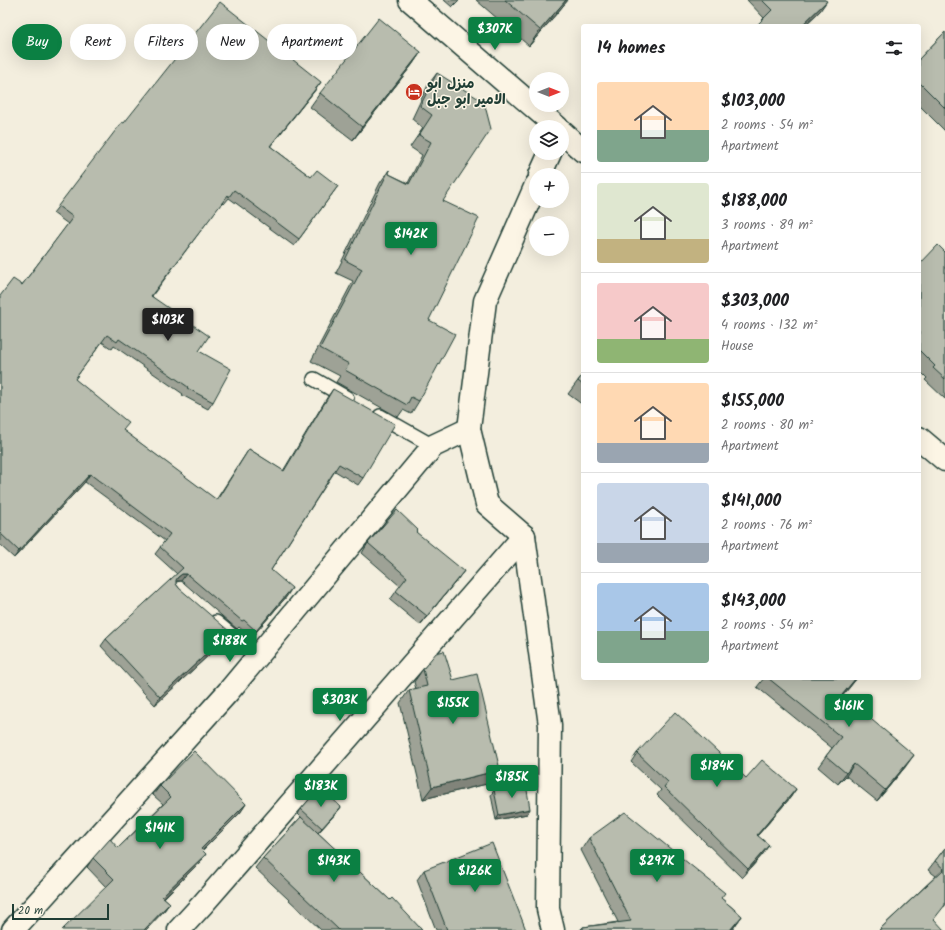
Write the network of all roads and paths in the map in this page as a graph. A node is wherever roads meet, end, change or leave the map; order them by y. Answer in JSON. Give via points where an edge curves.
{"nodes":[{"id":1,"x":410,"y":0,"type":"edge"},
{"id":2,"x":548,"y":120,"type":"edge"},
{"id":3,"x":569,"y":138,"type":"edge"},
{"id":4,"x":581,"y":149,"type":"edge"},
{"id":5,"x":529,"y":201,"type":"edge"},
{"id":6,"x":314,"y":379,"type":"dead end"},
{"id":7,"x":469,"y":429,"type":"junction"},
{"id":8,"x":921,"y":440,"type":"edge"},
{"id":9,"x":433,"y":446,"type":"junction"},
{"id":10,"x":945,"y":460,"type":"edge"},
{"id":11,"x":524,"y":536,"type":"junction"},
{"id":12,"x":207,"y":613,"type":"edge"},
{"id":13,"x":258,"y":657,"type":"junction"},
{"id":14,"x":12,"y":930,"type":"edge"},
{"id":15,"x":179,"y":930,"type":"edge"},
{"id":16,"x":553,"y":930,"type":"edge"}],
"edges":[{"from":1,"to":2,"type":"street"},
{"from":3,"to":4,"type":"street"},
{"from":5,"to":7,"type":"street","via":[[485,300]]},
{"from":6,"to":9,"type":"lane"},
{"from":7,"to":9,"type":"street"},
{"from":7,"to":11,"type":"street","via":[[487,504]]},
{"from":8,"to":10,"type":"street"},
{"from":9,"to":13,"type":"street"},
{"from":11,"to":15,"type":"street"},
{"from":11,"to":16,"type":"street","via":[[550,725],[548,910]]},
{"from":12,"to":13,"type":"lane"},
{"from":13,"to":14,"type":"street"}]}
